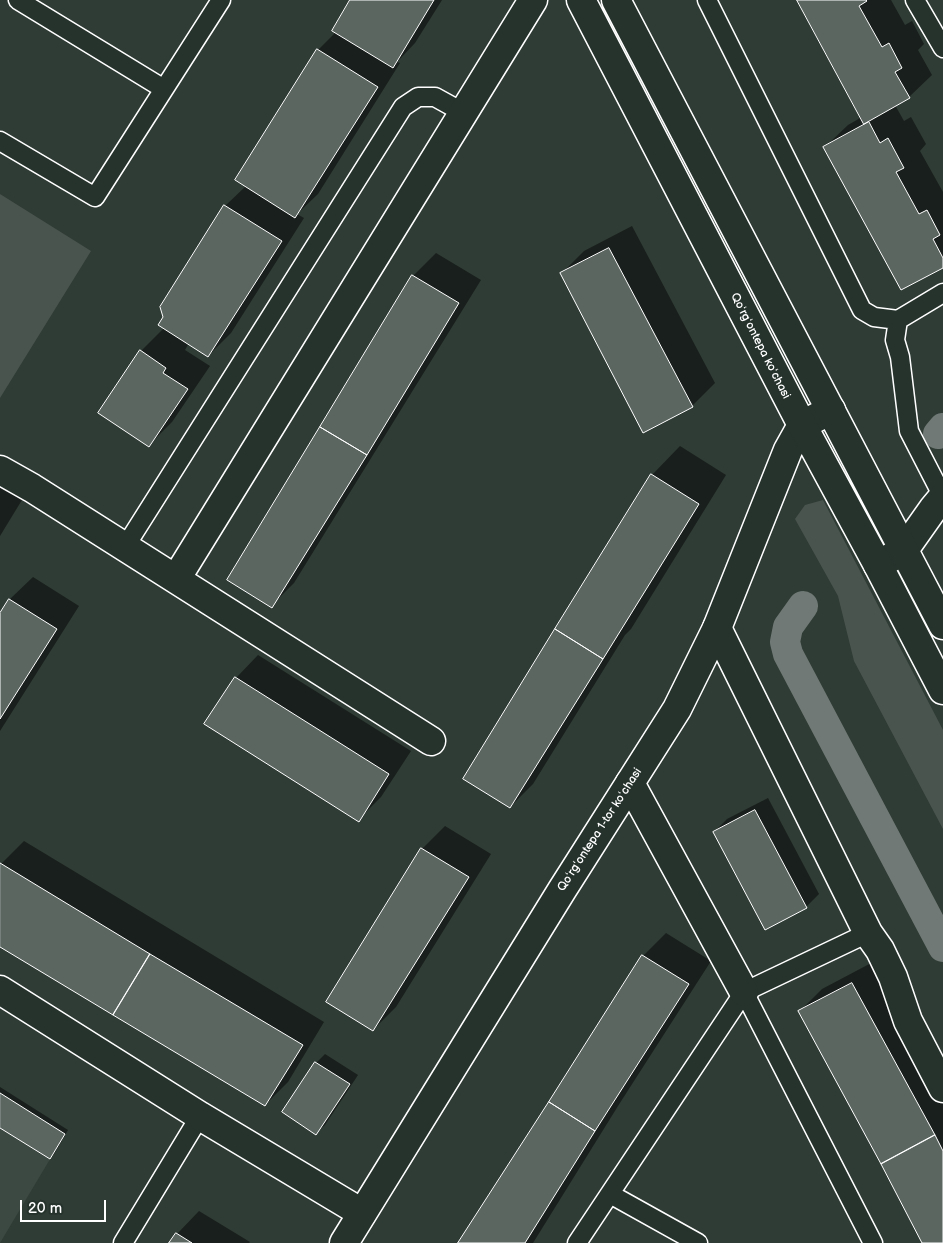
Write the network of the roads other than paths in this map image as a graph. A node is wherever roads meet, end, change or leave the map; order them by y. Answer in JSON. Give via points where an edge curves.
{"nodes":[{"id":1,"x":18,"y":0,"type":"edge"},
{"id":2,"x":221,"y":0,"type":"edge"},
{"id":3,"x":533,"y":0,"type":"edge"},
{"id":4,"x":580,"y":0,"type":"edge"},
{"id":5,"x":616,"y":0,"type":"edge"},
{"id":6,"x":707,"y":0,"type":"edge"},
{"id":7,"x":915,"y":0,"type":"edge"},
{"id":8,"x":943,"y":48,"type":"edge"},
{"id":9,"x":164,"y":89,"type":"junction"},
{"id":10,"x":464,"y":113,"type":"junction"},
{"id":11,"x":0,"y":141,"type":"edge"},
{"id":12,"x":943,"y":293,"type":"edge"},
{"id":13,"x":898,"y":320,"type":"junction"},
{"id":14,"x":831,"y":410,"type":"junction"},
{"id":15,"x":802,"y":425,"type":"junction"},
{"id":16,"x":0,"y":470,"type":"edge"},
{"id":17,"x":943,"y":497,"type":"edge"},
{"id":18,"x":125,"y":547,"type":"junction"},
{"id":19,"x":904,"y":550,"type":"junction"},
{"id":20,"x":878,"y":565,"type":"junction"},
{"id":21,"x":176,"y":579,"type":"junction"},
{"id":22,"x":943,"y":625,"type":"edge"},
{"id":23,"x":717,"y":628,"type":"junction"},
{"id":24,"x":943,"y":690,"type":"edge"},
{"id":25,"x":431,"y":740,"type":"dead end"},
{"id":26,"x":630,"y":783,"type":"junction"},
{"id":27,"x":868,"y":932,"type":"junction"},
{"id":28,"x":0,"y":990,"type":"edge"},
{"id":29,"x":744,"y":992,"type":"junction"},
{"id":30,"x":943,"y":1088,"type":"edge"},
{"id":31,"x":200,"y":1116,"type":"junction"},
{"id":32,"x":610,"y":1194,"type":"junction"},
{"id":33,"x":362,"y":1213,"type":"junction"},
{"id":34,"x":123,"y":1243,"type":"edge"},
{"id":35,"x":344,"y":1243,"type":"edge"},
{"id":36,"x":577,"y":1243,"type":"edge"},
{"id":37,"x":698,"y":1243,"type":"edge"},
{"id":38,"x":873,"y":1243,"type":"edge"}],
"edges":[{"from":1,"to":9,"type":"lane"},
{"from":2,"to":9,"type":"lane"},
{"from":3,"to":10,"type":"street"},
{"from":4,"to":15,"type":"street","name":"Qoʻrgʻontepa koʻchasi"},
{"from":5,"to":14,"type":"street"},
{"from":6,"to":13,"type":"lane","via":[[862,310],[874,317]]},
{"from":7,"to":8,"type":"lane"},
{"from":9,"to":11,"type":"lane","via":[[95,197]]},
{"from":10,"to":18,"type":"lane","via":[[435,97],[418,97],[403,107]]},
{"from":10,"to":21,"type":"street"},
{"from":12,"to":13,"type":"lane"},
{"from":13,"to":17,"type":"lane","via":[[894,340],[900,357],[909,431]]},
{"from":14,"to":15,"type":"street"},
{"from":14,"to":19,"type":"street"},
{"from":15,"to":20,"type":"street","name":"Qoʻrgʻontepa koʻchasi"},
{"from":15,"to":23,"type":"street","name":"Qoʻrgʻontepa 1-tor koʻchasi","via":[[788,450]]},
{"from":16,"to":18,"type":"street"},
{"from":17,"to":19,"type":"street"},
{"from":18,"to":21,"type":"street"},
{"from":19,"to":20,"type":"street"},
{"from":19,"to":22,"type":"street"},
{"from":20,"to":24,"type":"street","name":"Qoʻrgʻontepa koʻchasi"},
{"from":21,"to":25,"type":"street"},
{"from":23,"to":26,"type":"street","name":"Qoʻrgʻontepa 1-tor koʻchasi","via":[[677,709]]},
{"from":23,"to":27,"type":"street"},
{"from":26,"to":29,"type":"street"},
{"from":26,"to":33,"type":"street","name":"Qoʻrgʻontepa 1-tor koʻchasi"},
{"from":27,"to":29,"type":"lane"},
{"from":27,"to":30,"type":"street","via":[[883,956],[908,1021]]},
{"from":28,"to":31,"type":"street"},
{"from":29,"to":32,"type":"lane"},
{"from":29,"to":38,"type":"lane"},
{"from":31,"to":33,"type":"street"},
{"from":31,"to":34,"type":"lane"},
{"from":32,"to":36,"type":"lane"},
{"from":32,"to":37,"type":"lane"},
{"from":33,"to":35,"type":"street","name":"Qoʻrgʻontepa 1-tor koʻchasi"}]}
